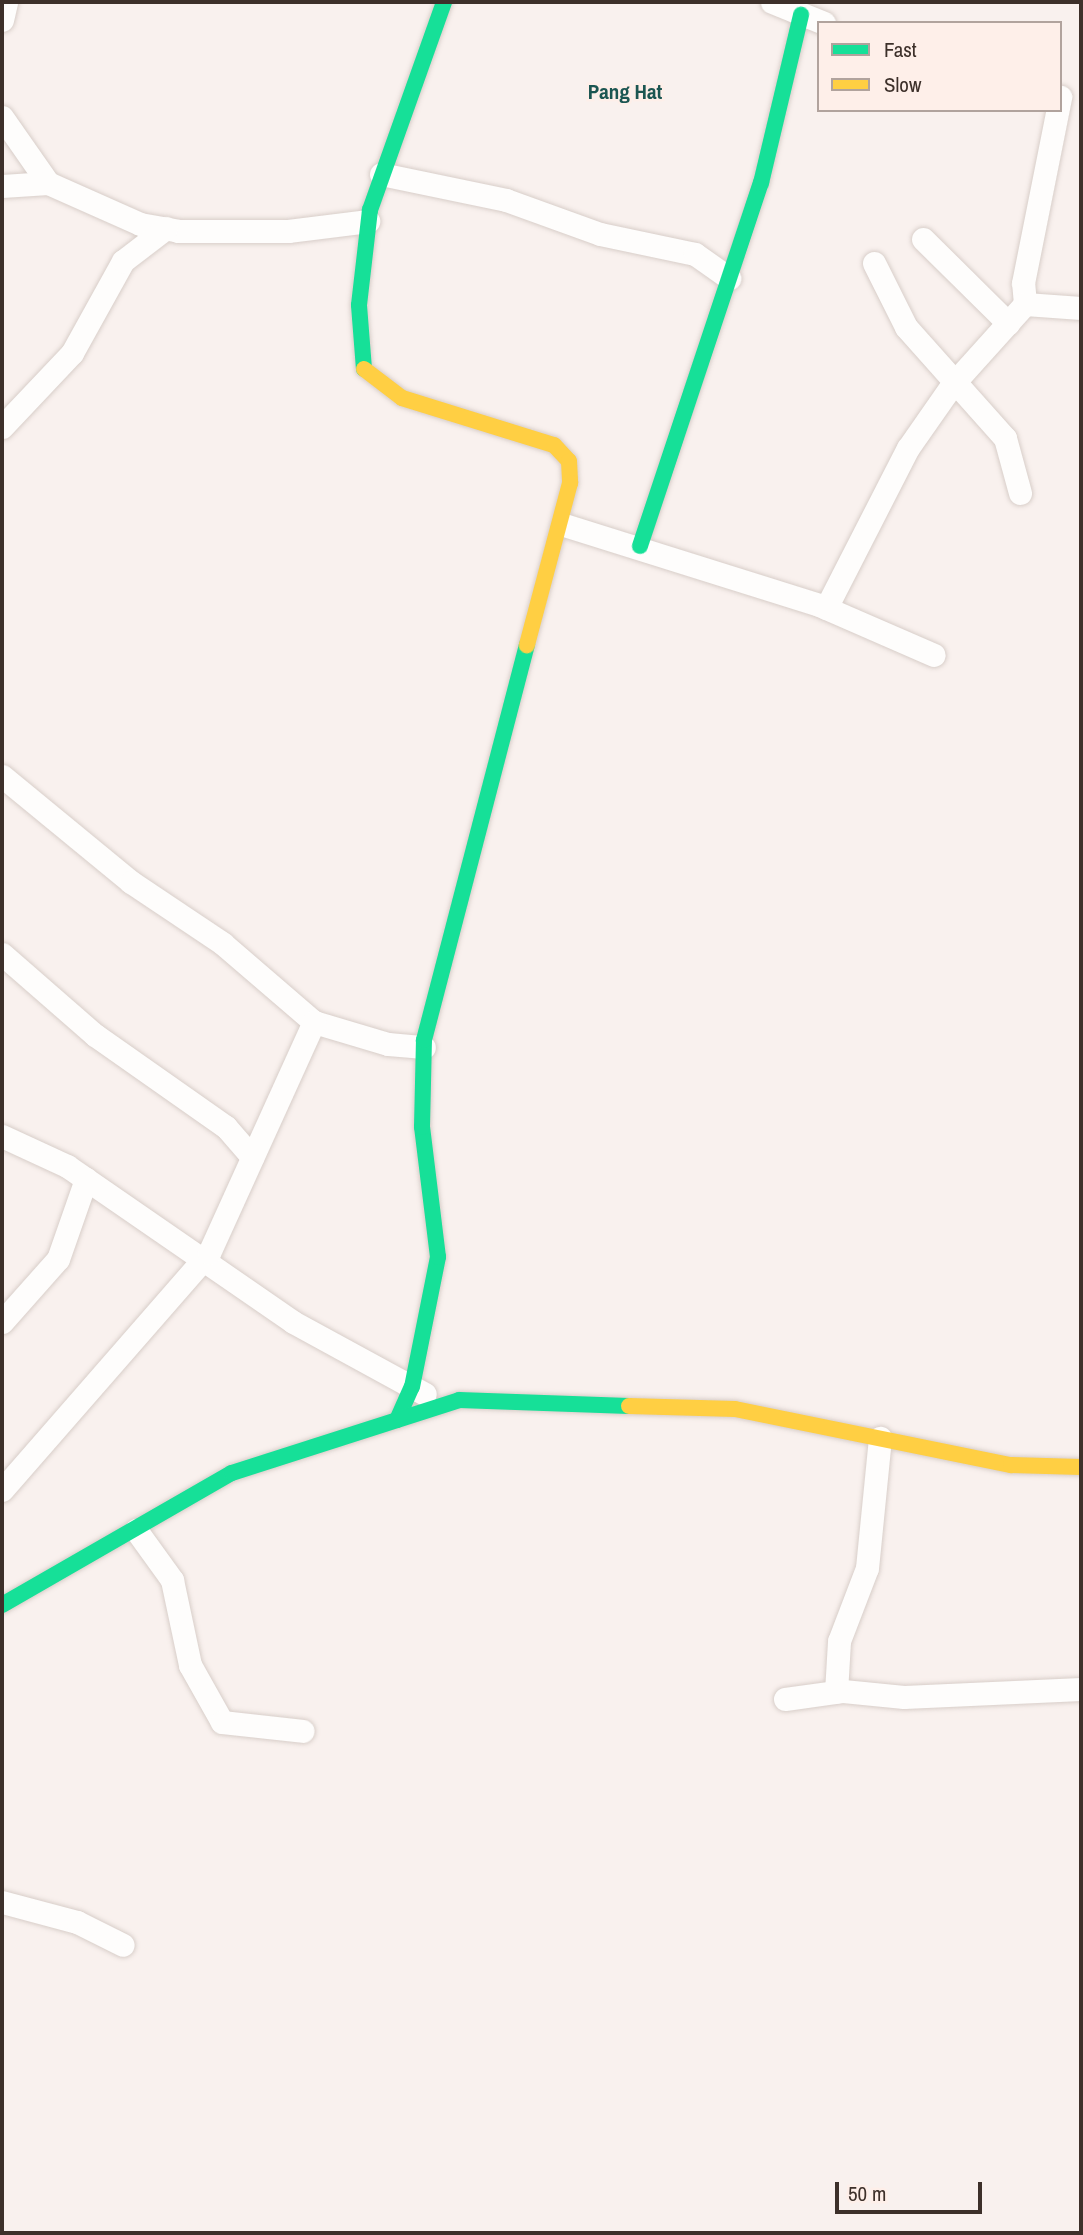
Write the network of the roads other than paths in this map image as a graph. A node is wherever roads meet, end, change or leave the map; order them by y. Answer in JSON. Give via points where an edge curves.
{"nodes":[{"id":1,"x":6,"y":2,"type":"edge"},
{"id":2,"x":444,"y":2,"type":"edge"},
{"id":3,"x":772,"y":2,"type":"edge"},
{"id":4,"x":802,"y":15,"type":"junction"},
{"id":5,"x":2,"y":20,"type":"edge"},
{"id":6,"x":818,"y":21,"type":"edge"},
{"id":7,"x":1057,"y":112,"type":"edge"},
{"id":8,"x":2,"y":117,"type":"edge"},
{"id":9,"x":381,"y":174,"type":"junction"},
{"id":10,"x":48,"y":183,"type":"junction"},
{"id":11,"x":2,"y":186,"type":"edge"},
{"id":12,"x":369,"y":221,"type":"junction"},
{"id":13,"x":166,"y":228,"type":"junction"},
{"id":14,"x":923,"y":239,"type":"dead end"},
{"id":15,"x":874,"y":263,"type":"dead end"},
{"id":16,"x":729,"y":278,"type":"junction"},
{"id":17,"x":1025,"y":304,"type":"junction"},
{"id":18,"x":1081,"y":308,"type":"edge"},
{"id":19,"x":1009,"y":323,"type":"junction"},
{"id":20,"x":952,"y":385,"type":"junction"},
{"id":21,"x":2,"y":427,"type":"edge"},
{"id":22,"x":1020,"y":493,"type":"dead end"},
{"id":23,"x":564,"y":524,"type":"junction"},
{"id":24,"x":640,"y":546,"type":"junction"},
{"id":25,"x":826,"y":608,"type":"junction"},
{"id":26,"x":933,"y":655,"type":"dead end"},
{"id":27,"x":2,"y":776,"type":"edge"},
{"id":28,"x":2,"y":954,"type":"edge"},
{"id":29,"x":314,"y":1022,"type":"junction"},
{"id":30,"x":424,"y":1047,"type":"junction"},
{"id":31,"x":2,"y":1136,"type":"edge"},
{"id":32,"x":252,"y":1157,"type":"junction"},
{"id":33,"x":86,"y":1179,"type":"junction"},
{"id":34,"x":201,"y":1261,"type":"junction"},
{"id":35,"x":2,"y":1322,"type":"edge"},
{"id":36,"x":412,"y":1387,"type":"junction"},
{"id":37,"x":443,"y":1406,"type":"junction"},
{"id":38,"x":397,"y":1420,"type":"junction"},
{"id":39,"x":880,"y":1438,"type":"junction"},
{"id":40,"x":1081,"y":1467,"type":"edge"},
{"id":41,"x":2,"y":1490,"type":"edge"},
{"id":42,"x":136,"y":1530,"type":"junction"},
{"id":43,"x":2,"y":1605,"type":"edge"},
{"id":44,"x":1081,"y":1689,"type":"edge"},
{"id":45,"x":836,"y":1692,"type":"junction"},
{"id":46,"x":786,"y":1699,"type":"dead end"},
{"id":47,"x":303,"y":1731,"type":"dead end"},
{"id":48,"x":2,"y":1902,"type":"edge"},
{"id":49,"x":123,"y":1945,"type":"dead end"}],
"edges":[{"from":1,"to":5,"type":"street"},
{"from":2,"to":9,"type":"street"},
{"from":3,"to":4,"type":"street"},
{"from":4,"to":6,"type":"street"},
{"from":4,"to":16,"type":"street","via":[[761,183]]},
{"from":7,"to":17,"type":"street","via":[[1023,283]]},
{"from":8,"to":10,"type":"street"},
{"from":9,"to":12,"type":"street"},
{"from":9,"to":16,"type":"street","via":[[506,200],[600,234],[695,254]]},
{"from":10,"to":11,"type":"street"},
{"from":10,"to":13,"type":"street","via":[[108,212]]},
{"from":12,"to":13,"type":"street","via":[[275,231]]},
{"from":12,"to":23,"type":"street","via":[[359,305],[364,369],[402,398],[554,444],[569,461]]},
{"from":13,"to":21,"type":"street","via":[[123,261],[72,353]]},
{"from":14,"to":19,"type":"street"},
{"from":15,"to":20,"type":"street","via":[[906,327]]},
{"from":16,"to":24,"type":"street"},
{"from":17,"to":18,"type":"street"},
{"from":17,"to":19,"type":"street"},
{"from":19,"to":20,"type":"street"},
{"from":20,"to":22,"type":"street","via":[[976,402],[1005,438]]},
{"from":20,"to":25,"type":"street","via":[[908,448]]},
{"from":23,"to":24,"type":"street"},
{"from":23,"to":30,"type":"street"},
{"from":24,"to":25,"type":"street"},
{"from":25,"to":26,"type":"street"},
{"from":27,"to":29,"type":"street","via":[[131,882],[222,943]]},
{"from":28,"to":32,"type":"street","via":[[95,1035],[226,1127]]},
{"from":29,"to":30,"type":"street","via":[[388,1044]]},
{"from":29,"to":32,"type":"street"},
{"from":30,"to":36,"type":"street","via":[[422,1127],[438,1257]]},
{"from":31,"to":33,"type":"street"},
{"from":32,"to":34,"type":"street","via":[[229,1217]]},
{"from":33,"to":34,"type":"street"},
{"from":33,"to":35,"type":"street","via":[[58,1259]]},
{"from":34,"to":36,"type":"street","via":[[293,1322]]},
{"from":34,"to":41,"type":"street"},
{"from":36,"to":37,"type":"street"},
{"from":36,"to":38,"type":"street"},
{"from":37,"to":38,"type":"street"},
{"from":37,"to":39,"type":"street","via":[[459,1401],[735,1409]]},
{"from":38,"to":42,"type":"street","via":[[232,1473]]},
{"from":39,"to":40,"type":"street","via":[[1011,1465]]},
{"from":39,"to":45,"type":"street","via":[[867,1568],[839,1641]]},
{"from":42,"to":43,"type":"street"},
{"from":42,"to":47,"type":"street","via":[[172,1580],[190,1665],[222,1722]]},
{"from":44,"to":45,"type":"street","via":[[904,1696]]},
{"from":45,"to":46,"type":"street"},
{"from":48,"to":49,"type":"street","via":[[77,1922]]}]}
